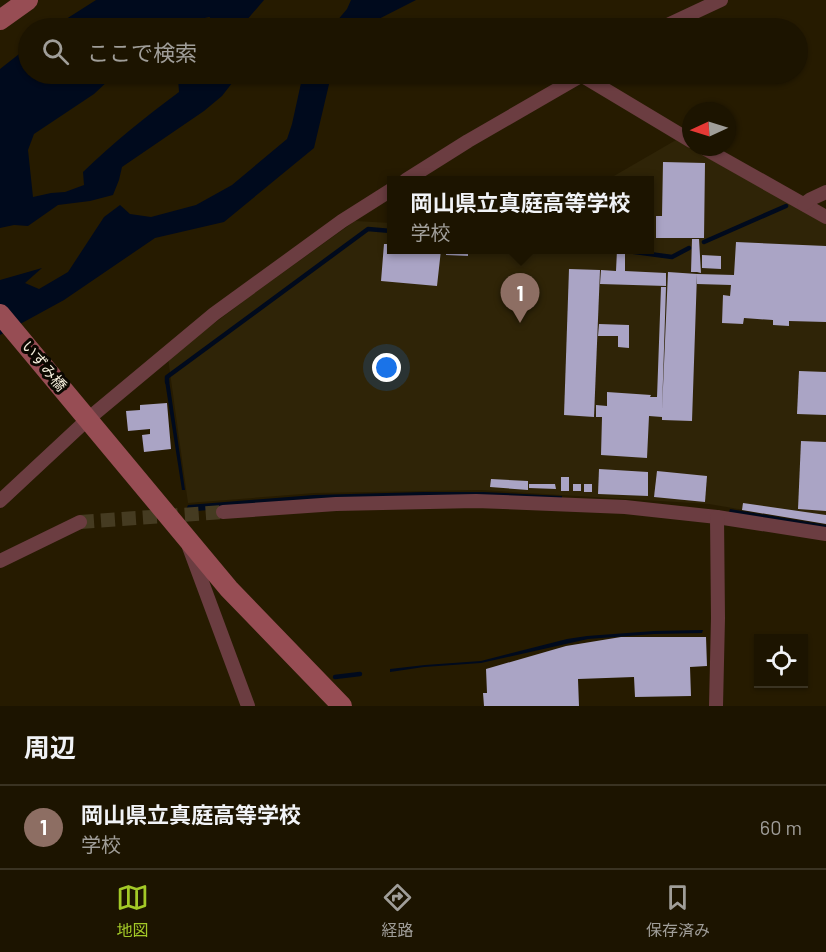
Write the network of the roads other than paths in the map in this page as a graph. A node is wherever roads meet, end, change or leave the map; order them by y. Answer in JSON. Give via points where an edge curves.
{"nodes":[{"id":1,"x":28,"y":0,"type":"edge"},
{"id":2,"x":721,"y":0,"type":"edge"},
{"id":3,"x":683,"y":18,"type":"edge"},
{"id":4,"x":0,"y":20,"type":"edge"},
{"id":5,"x":566,"y":84,"type":"edge"},
{"id":6,"x":599,"y":84,"type":"edge"},
{"id":7,"x":682,"y":135,"type":"edge"},
{"id":8,"x":718,"y":156,"type":"edge"},
{"id":9,"x":412,"y":176,"type":"edge"},
{"id":10,"x":826,"y":192,"type":"edge"},
{"id":11,"x":387,"y":193,"type":"edge"},
{"id":12,"x":804,"y":204,"type":"junction"},
{"id":13,"x":826,"y":217,"type":"edge"},
{"id":14,"x":0,"y":314,"type":"edge"},
{"id":15,"x":88,"y":419,"type":"junction"},
{"id":16,"x":0,"y":501,"type":"edge"},
{"id":17,"x":223,"y":512,"type":"tunnel mouth"},
{"id":18,"x":717,"y":517,"type":"junction"},
{"id":19,"x":80,"y":522,"type":"tunnel mouth"},
{"id":20,"x":826,"y":534,"type":"edge"},
{"id":21,"x":185,"y":536,"type":"junction"},
{"id":22,"x":0,"y":561,"type":"edge"},
{"id":23,"x":248,"y":706,"type":"edge"},
{"id":24,"x":342,"y":706,"type":"edge"},
{"id":25,"x":717,"y":706,"type":"edge"}],
"edges":[{"from":1,"to":4,"type":"street"},
{"from":2,"to":3,"type":"street"},
{"from":5,"to":9,"type":"street"},
{"from":6,"to":7,"type":"street"},
{"from":8,"to":12,"type":"street"},
{"from":10,"to":12,"type":"street"},
{"from":11,"to":15,"type":"street","via":[[214,314]]},
{"from":12,"to":13,"type":"street"},
{"from":14,"to":15,"type":"street","name":"いずみ橋"},
{"from":15,"to":16,"type":"street"},
{"from":15,"to":21,"type":"street","name":"いずみ橋"},
{"from":17,"to":18,"type":"street","via":[[336,504],[476,501],[625,507]]},
{"from":18,"to":20,"type":"street"},
{"from":18,"to":25,"type":"street"},
{"from":19,"to":22,"type":"street"},
{"from":21,"to":23,"type":"street"},
{"from":21,"to":24,"type":"street","name":"いずみ橋","via":[[229,589]]}]}
